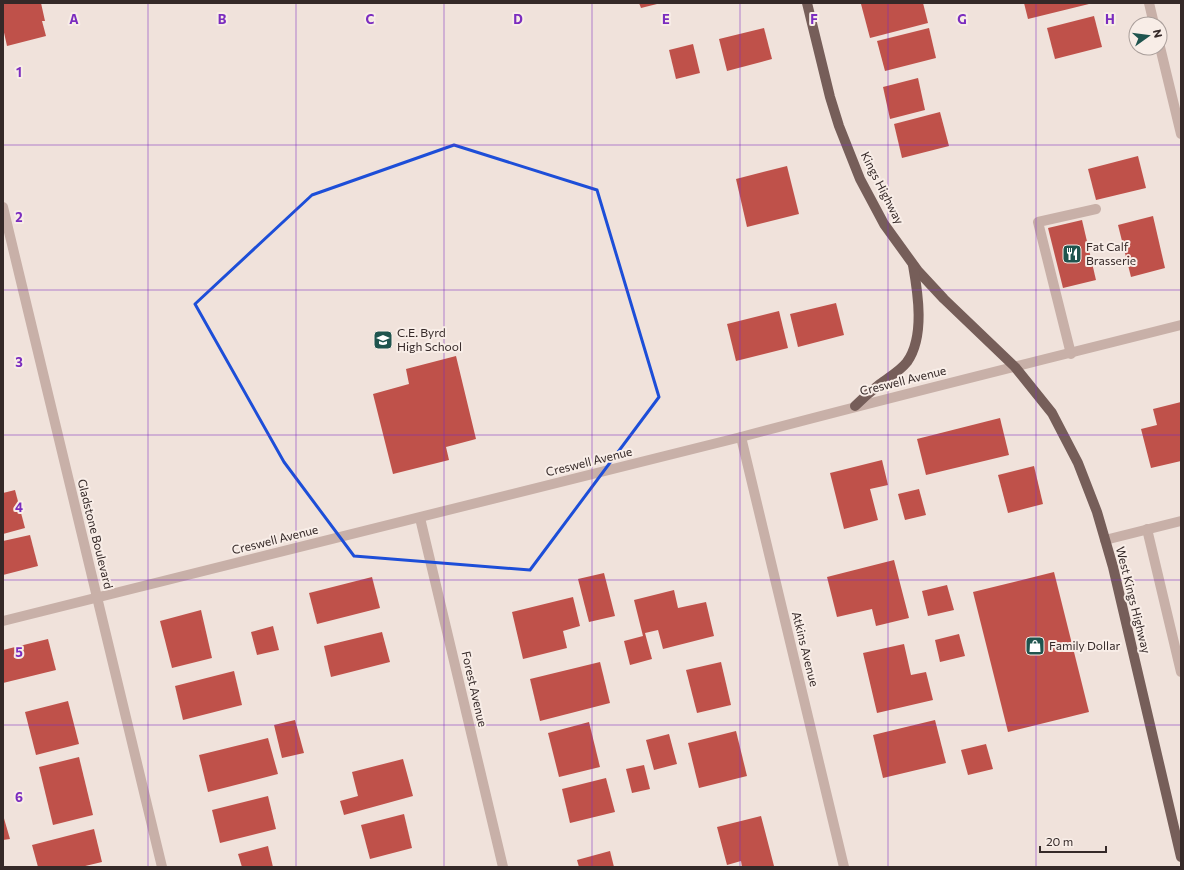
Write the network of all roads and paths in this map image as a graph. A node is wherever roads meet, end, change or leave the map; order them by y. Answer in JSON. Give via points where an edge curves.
{"nodes":[{"id":1,"x":807,"y":3,"type":"edge"},
{"id":2,"x":1149,"y":3,"type":"edge"},
{"id":3,"x":1152,"y":16,"type":"edge"},
{"id":4,"x":1162,"y":56,"type":"edge"},
{"id":5,"x":1181,"y":134,"type":"edge"},
{"id":6,"x":3,"y":207,"type":"edge"},
{"id":7,"x":1096,"y":209,"type":"dead end"},
{"id":8,"x":912,"y":263,"type":"junction"},
{"id":9,"x":1181,"y":325,"type":"edge"},
{"id":10,"x":1071,"y":354,"type":"junction"},
{"id":11,"x":1015,"y":367,"type":"junction"},
{"id":12,"x":855,"y":406,"type":"junction"},
{"id":13,"x":741,"y":437,"type":"junction"},
{"id":14,"x":420,"y":518,"type":"junction"},
{"id":15,"x":1181,"y":521,"type":"edge"},
{"id":16,"x":1147,"y":529,"type":"junction"},
{"id":17,"x":1105,"y":540,"type":"junction"},
{"id":18,"x":97,"y":598,"type":"junction"},
{"id":19,"x":3,"y":621,"type":"edge"},
{"id":20,"x":1181,"y":672,"type":"edge"},
{"id":21,"x":1179,"y":844,"type":"edge"},
{"id":22,"x":1181,"y":857,"type":"edge"},
{"id":23,"x":162,"y":867,"type":"edge"},
{"id":24,"x":503,"y":867,"type":"edge"},
{"id":25,"x":844,"y":867,"type":"edge"}],
"edges":[{"from":1,"to":8,"type":"main road","name":"Kings Highway","via":[[838,126],[860,179],[884,224]]},
{"from":2,"to":3,"type":"street"},
{"from":4,"to":5,"type":"street"},
{"from":6,"to":18,"type":"street","name":"Gladstone Boulevard"},
{"from":7,"to":10,"type":"street","via":[[1038,222]]},
{"from":8,"to":11,"type":"main road","name":"Kings Highway","via":[[944,299]]},
{"from":8,"to":12,"type":"main road","via":[[917,286],[918,318],[914,348],[907,362]]},
{"from":9,"to":10,"type":"street","name":"Creswell Avenue"},
{"from":10,"to":11,"type":"street","name":"Creswell Avenue"},
{"from":11,"to":12,"type":"street","name":"Creswell Avenue"},
{"from":11,"to":17,"type":"main road","name":"West Kings Highway","via":[[1052,413],[1078,463]]},
{"from":12,"to":13,"type":"street","name":"Creswell Avenue"},
{"from":13,"to":14,"type":"street","name":"Creswell Avenue"},
{"from":13,"to":25,"type":"street","name":"Atkins Avenue"},
{"from":14,"to":18,"type":"street","name":"Creswell Avenue"},
{"from":14,"to":24,"type":"street","name":"Forest Avenue"},
{"from":15,"to":16,"type":"street"},
{"from":16,"to":17,"type":"street"},
{"from":16,"to":20,"type":"street"},
{"from":17,"to":21,"type":"main road","name":"West Kings Highway"},
{"from":18,"to":19,"type":"street","name":"Creswell Avenue"},
{"from":18,"to":23,"type":"street","name":"Gladstone Boulevard"},
{"from":21,"to":22,"type":"main road","name":"West Kings Highway"}]}
